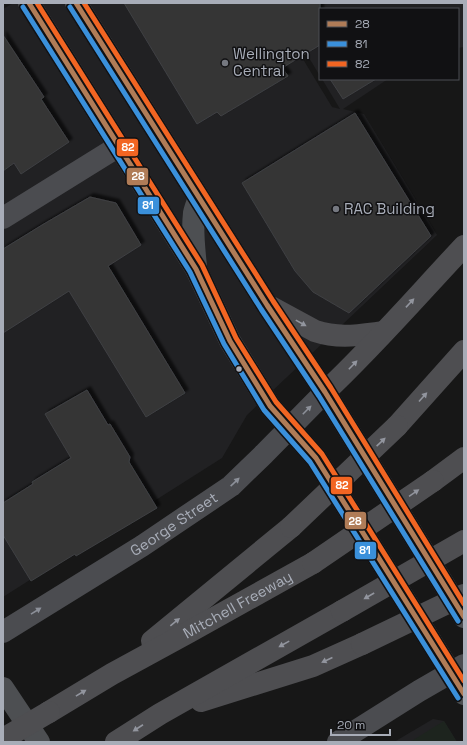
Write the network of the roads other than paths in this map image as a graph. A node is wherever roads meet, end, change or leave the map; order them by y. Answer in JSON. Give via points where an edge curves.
{"nodes":[{"id":1,"x":29,"y":3,"type":"edge"},
{"id":2,"x":76,"y":3,"type":"edge"},
{"id":3,"x":118,"y":146,"type":"junction"},
{"id":4,"x":199,"y":198,"type":"junction"},
{"id":5,"x":3,"y":218,"type":"edge"},
{"id":6,"x":464,"y":246,"type":"edge"},
{"id":7,"x":196,"y":269,"type":"junction"},
{"id":8,"x":267,"y":304,"type":"junction"},
{"id":9,"x":384,"y":332,"type":"junction"},
{"id":10,"x":464,"y":351,"type":"edge"},
{"id":11,"x":325,"y":392,"type":"junction"},
{"id":12,"x":289,"y":428,"type":"junction"},
{"id":13,"x":464,"y":458,"type":"edge"},
{"id":14,"x":464,"y":542,"type":"edge"},
{"id":15,"x":464,"y":595,"type":"edge"},
{"id":16,"x":464,"y":617,"type":"edge"},
{"id":17,"x":3,"y":632,"type":"edge"},
{"id":18,"x":457,"y":669,"type":"edge"},
{"id":19,"x":112,"y":674,"type":"junction"},
{"id":20,"x":3,"y":688,"type":"edge"},
{"id":21,"x":464,"y":694,"type":"edge"},
{"id":22,"x":160,"y":714,"type":"junction"},
{"id":23,"x":3,"y":739,"type":"edge"},
{"id":24,"x":39,"y":742,"type":"edge"},
{"id":25,"x":116,"y":742,"type":"edge"},
{"id":26,"x":338,"y":742,"type":"edge"}],
"edges":[{"from":1,"to":3,"type":"main road"},
{"from":2,"to":4,"type":"main road"},
{"from":3,"to":5,"type":"street"},
{"from":3,"to":7,"type":"main road"},
{"from":4,"to":7,"type":"main road","via":[[193,226]]},
{"from":4,"to":8,"type":"main road"},
{"from":9,"to":6,"type":"highway","one_way":true},
{"from":7,"to":12,"type":"main road","via":[[230,341],[270,406]]},
{"from":8,"to":9,"type":"highway","one_way":true,"via":[[323,334],[351,336]]},
{"from":8,"to":11,"type":"main road"},
{"from":11,"to":9,"type":"highway","one_way":true},
{"from":19,"to":10,"type":"highway","one_way":true,"bridge":true,"via":[[291,527],[397,426]]},
{"from":12,"to":11,"type":"street","name":"George Street","one_way":true},
{"from":11,"to":16,"type":"main road"},
{"from":17,"to":12,"type":"street","name":"George Street","one_way":true,"via":[[142,546],[231,486]]},
{"from":12,"to":18,"type":"main road","via":[[316,458]]},
{"from":19,"to":13,"type":"highway","name":"Mitchell Freeway","one_way":true,"bridge":true,"via":[[313,563]]},
{"from":14,"to":22,"type":"highway","one_way":true,"bridge":true},
{"from":15,"to":22,"type":"highway","one_way":true,"bridge":true,"via":[[313,666]]},
{"from":18,"to":21,"type":"main road"},
{"from":18,"to":26,"type":"street"},
{"from":23,"to":19,"type":"highway","name":"Mitchell Freeway","one_way":true,"bridge":true},
{"from":20,"to":24,"type":"main road"},
{"from":22,"to":25,"type":"highway","one_way":true}]}
